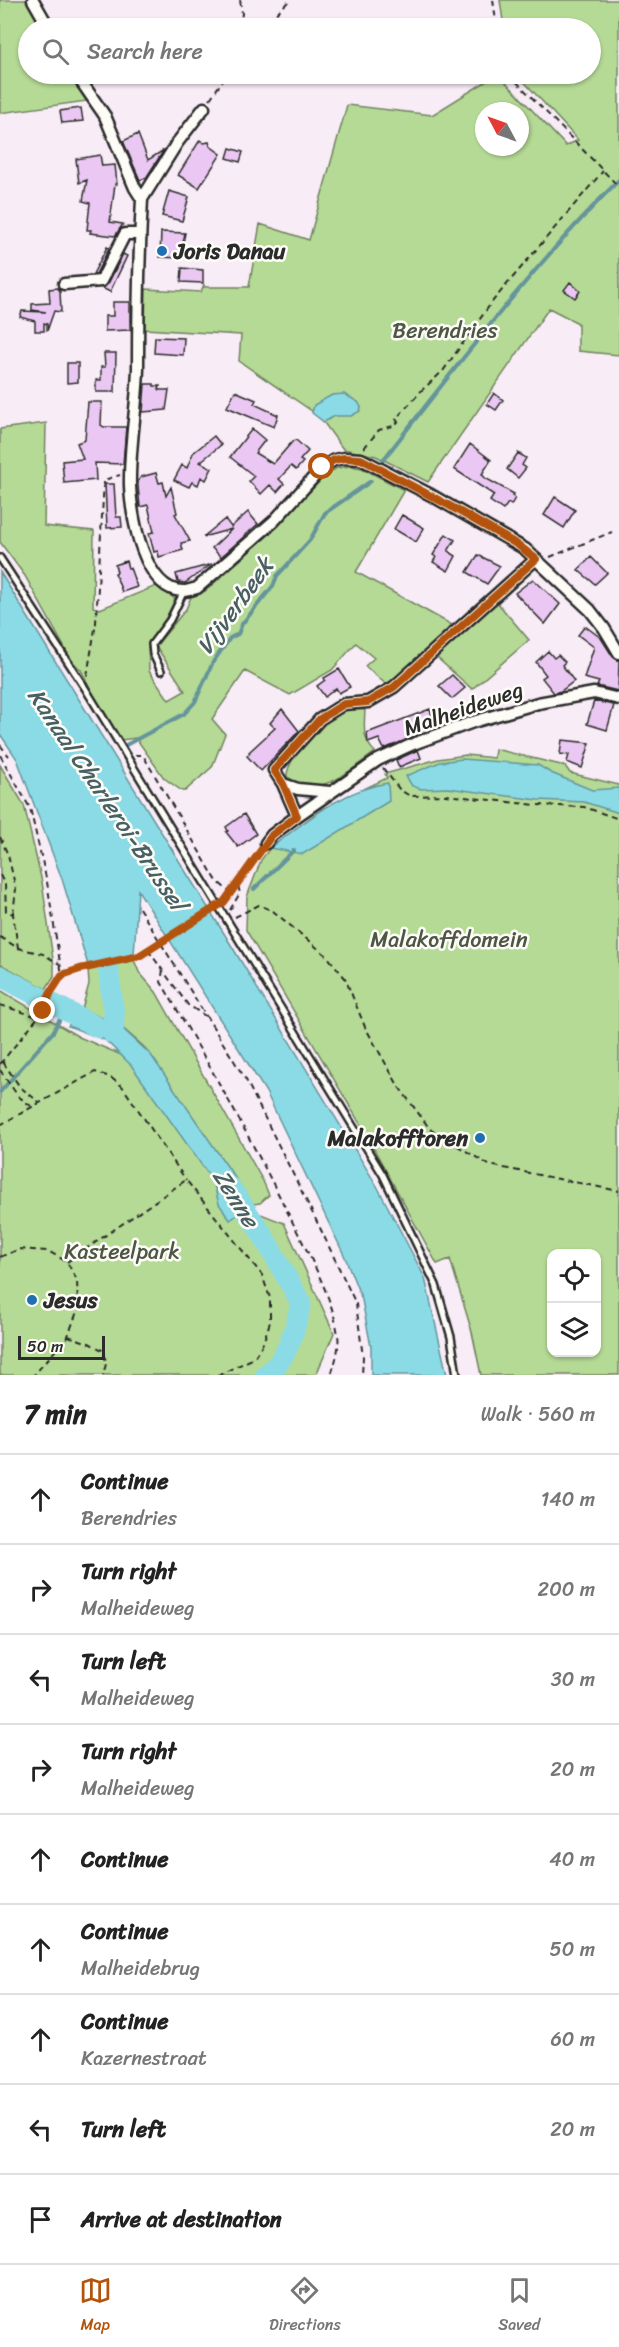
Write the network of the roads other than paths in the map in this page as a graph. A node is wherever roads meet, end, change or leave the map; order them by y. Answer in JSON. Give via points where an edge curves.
{"nodes":[{"id":1,"x":33,"y":0,"type":"edge"},
{"id":2,"x":43,"y":18,"type":"edge"},
{"id":3,"x":83,"y":84,"type":"edge"},
{"id":4,"x":204,"y":108,"type":"road end"},
{"id":5,"x":142,"y":199,"type":"junction"},
{"id":6,"x":140,"y":234,"type":"junction"},
{"id":7,"x":64,"y":284,"type":"dead end"},
{"id":8,"x":0,"y":558,"type":"edge"},
{"id":9,"x":539,"y":562,"type":"junction"},
{"id":10,"x":184,"y":591,"type":"junction"},
{"id":11,"x":619,"y":652,"type":"edge"},
{"id":12,"x":161,"y":671,"type":"dead end"},
{"id":13,"x":619,"y":699,"type":"edge"},
{"id":14,"x":283,"y":784,"type":"junction"},
{"id":15,"x":330,"y":792,"type":"junction"},
{"id":16,"x":297,"y":816,"type":"junction"},
{"id":17,"x":266,"y":843,"type":"road end"},
{"id":18,"x":457,"y":1375,"type":"edge"}],
"edges":[{"from":1,"to":2,"type":"street"},
{"from":3,"to":5,"type":"street","via":[[111,127]]},
{"from":4,"to":5,"type":"street"},
{"from":5,"to":6,"type":"street"},
{"from":6,"to":7,"type":"street","via":[[125,234],[101,280]]},
{"from":6,"to":10,"type":"street","via":[[138,369],[131,471],[134,518],[147,561],[157,577],[168,588]]},
{"from":8,"to":18,"type":"lane","via":[[85,688],[383,1175],[436,1285]]},
{"from":9,"to":10,"type":"street","via":[[518,545],[450,506],[361,459],[344,458],[322,467],[240,552],[197,588]]},
{"from":9,"to":11,"type":"street","via":[[590,610]]},
{"from":9,"to":14,"type":"street","name":"Malheideweg","via":[[394,687],[368,702],[344,704],[320,719],[274,770]]},
{"from":10,"to":12,"type":"lane","via":[[170,620],[152,644]]},
{"from":13,"to":15,"type":"street","name":"Malheideweg","via":[[594,693],[473,722],[378,760]]},
{"from":14,"to":15,"type":"street"},
{"from":14,"to":16,"type":"street","name":"Malheideweg"},
{"from":15,"to":16,"type":"street","name":"Malheideweg"},
{"from":16,"to":17,"type":"street","name":"Malheideweg"}]}
